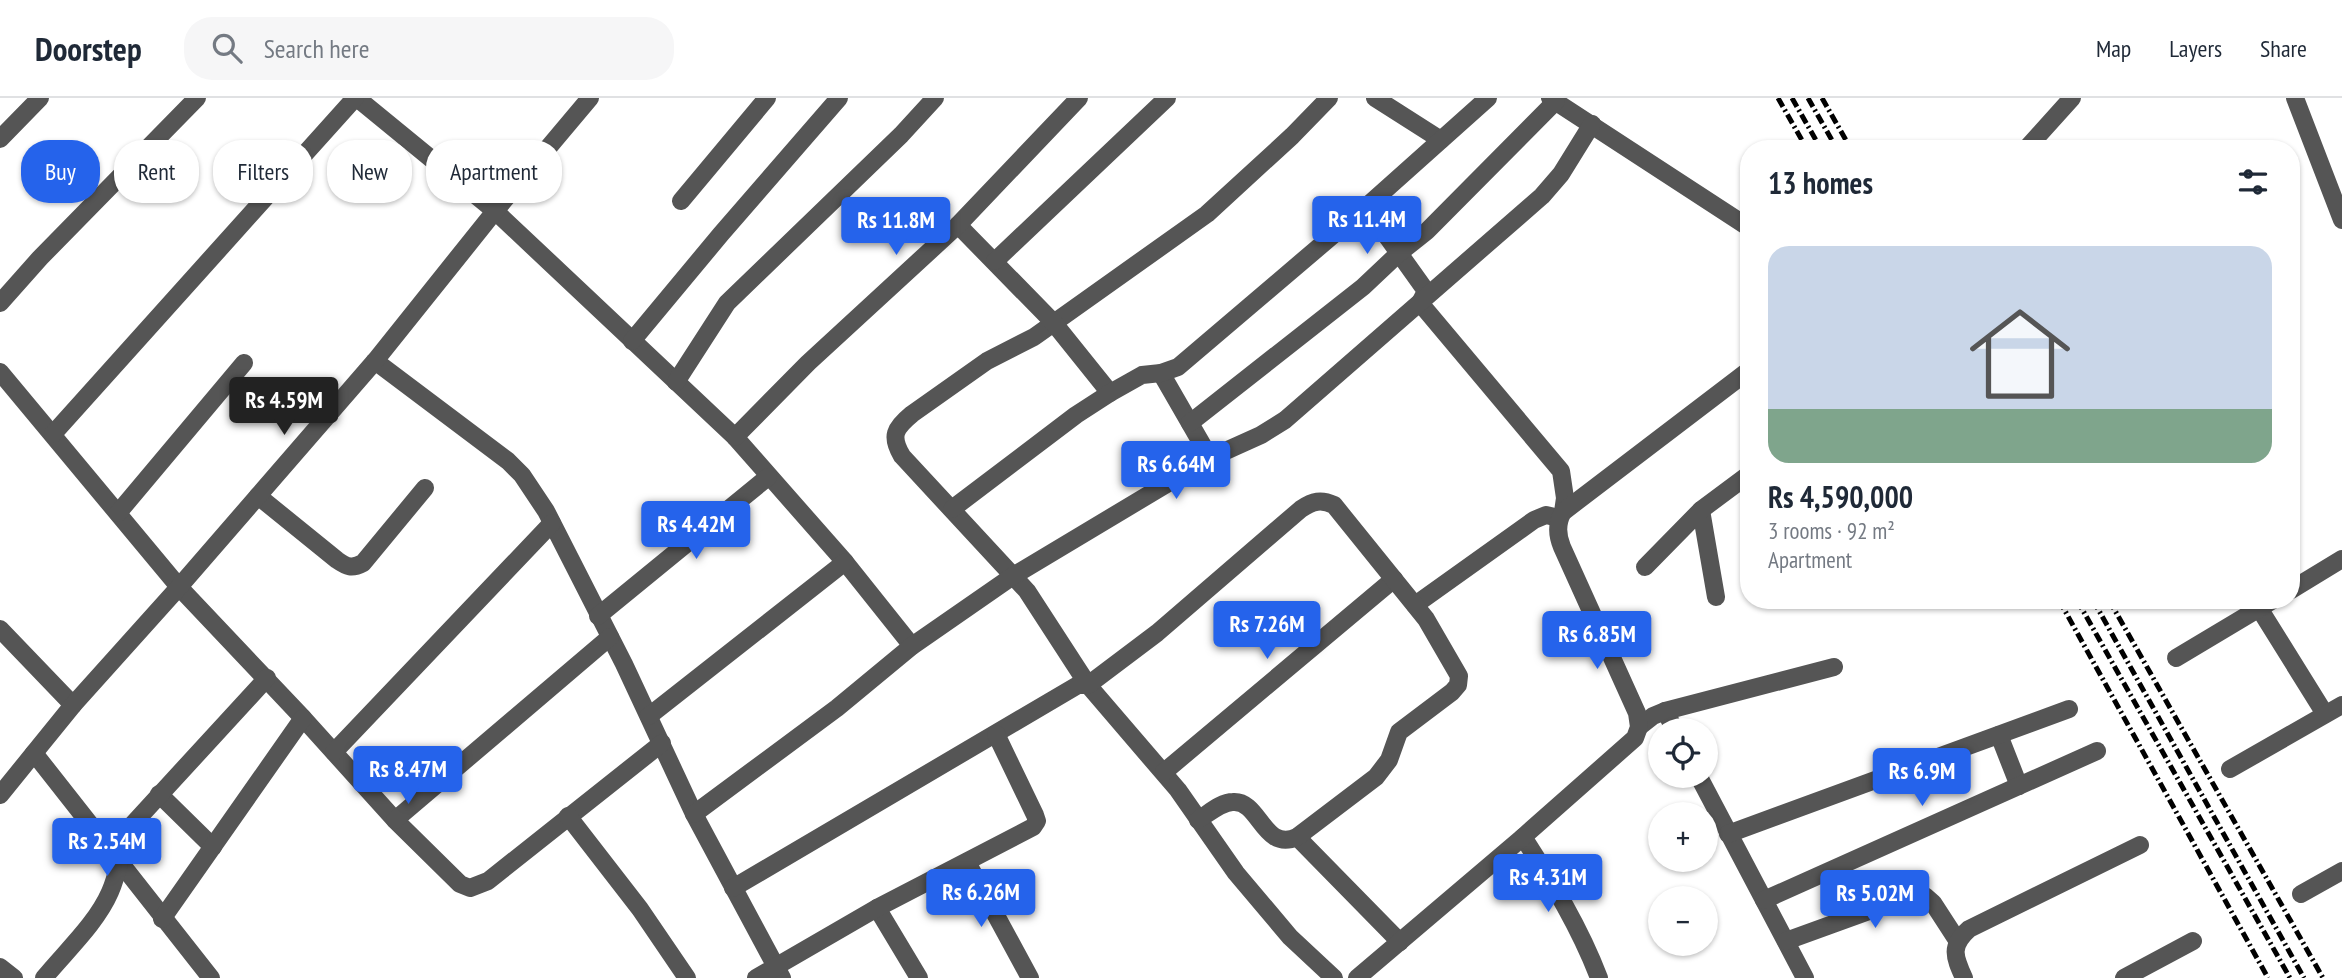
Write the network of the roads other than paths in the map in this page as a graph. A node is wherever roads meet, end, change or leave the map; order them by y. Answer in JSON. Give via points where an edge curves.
{"nodes":[{"id":1,"x":40,"y":98,"type":"edge"},
{"id":2,"x":197,"y":98,"type":"edge"},
{"id":3,"x":356,"y":98,"type":"edge"},
{"id":4,"x":590,"y":98,"type":"edge"},
{"id":5,"x":767,"y":98,"type":"edge"},
{"id":6,"x":839,"y":98,"type":"edge"},
{"id":7,"x":935,"y":98,"type":"edge"},
{"id":8,"x":1079,"y":98,"type":"edge"},
{"id":9,"x":1167,"y":98,"type":"edge"},
{"id":10,"x":1329,"y":98,"type":"edge"},
{"id":11,"x":1375,"y":98,"type":"edge"},
{"id":12,"x":1488,"y":98,"type":"edge"},
{"id":13,"x":2072,"y":98,"type":"edge"},
{"id":14,"x":2295,"y":98,"type":"edge"},
{"id":15,"x":1553,"y":100,"type":"edge"},
{"id":16,"x":1592,"y":124,"type":"junction"},
{"id":17,"x":0,"y":139,"type":"edge"},
{"id":18,"x":1441,"y":140,"type":"junction"},
{"id":19,"x":2034,"y":140,"type":"edge"},
{"id":20,"x":681,"y":201,"type":"dead end"},
{"id":21,"x":1366,"y":207,"type":"junction"},
{"id":22,"x":495,"y":211,"type":"junction"},
{"id":23,"x":2342,"y":220,"type":"edge"},
{"id":24,"x":1740,"y":222,"type":"edge"},
{"id":25,"x":958,"y":225,"type":"junction"},
{"id":26,"x":1398,"y":254,"type":"junction"},
{"id":27,"x":995,"y":261,"type":"junction"},
{"id":28,"x":0,"y":303,"type":"edge"},
{"id":29,"x":1420,"y":303,"type":"junction"},
{"id":30,"x":1053,"y":322,"type":"junction"},
{"id":31,"x":632,"y":341,"type":"junction"},
{"id":32,"x":374,"y":361,"type":"junction"},
{"id":33,"x":244,"y":363,"type":"dead end"},
{"id":34,"x":0,"y":372,"type":"edge"},
{"id":35,"x":1161,"y":373,"type":"junction"},
{"id":36,"x":1740,"y":377,"type":"edge"},
{"id":37,"x":676,"y":383,"type":"junction"},
{"id":38,"x":1110,"y":393,"type":"junction"},
{"id":39,"x":1190,"y":423,"type":"junction"},
{"id":40,"x":53,"y":434,"type":"junction"},
{"id":41,"x":735,"y":437,"type":"junction"},
{"id":42,"x":1210,"y":458,"type":"junction"},
{"id":43,"x":768,"y":477,"type":"junction"},
{"id":44,"x":1740,"y":481,"type":"edge"},
{"id":45,"x":425,"y":488,"type":"dead end"},
{"id":46,"x":258,"y":496,"type":"junction"},
{"id":47,"x":952,"y":509,"type":"junction"},
{"id":48,"x":1701,"y":510,"type":"junction"},
{"id":49,"x":118,"y":513,"type":"junction"},
{"id":50,"x":1561,"y":515,"type":"junction"},
{"id":51,"x":552,"y":523,"type":"junction"},
{"id":52,"x":2342,"y":559,"type":"edge"},
{"id":53,"x":845,"y":562,"type":"junction"},
{"id":54,"x":1645,"y":567,"type":"dead end"},
{"id":55,"x":1013,"y":576,"type":"junction"},
{"id":56,"x":1394,"y":579,"type":"junction"},
{"id":57,"x":2300,"y":585,"type":"edge"},
{"id":58,"x":180,"y":587,"type":"junction"},
{"id":59,"x":1716,"y":597,"type":"dead end"},
{"id":60,"x":1415,"y":605,"type":"junction"},
{"id":61,"x":2258,"y":609,"type":"edge"},
{"id":62,"x":2269,"y":609,"type":"edge"},
{"id":63,"x":598,"y":616,"type":"junction"},
{"id":64,"x":0,"y":629,"type":"edge"},
{"id":65,"x":610,"y":637,"type":"junction"},
{"id":66,"x":912,"y":646,"type":"junction"},
{"id":67,"x":2176,"y":659,"type":"dead end"},
{"id":68,"x":1835,"y":667,"type":"dead end"},
{"id":69,"x":267,"y":678,"type":"junction"},
{"id":70,"x":1088,"y":685,"type":"junction"},
{"id":71,"x":73,"y":705,"type":"junction"},
{"id":72,"x":2342,"y":705,"type":"edge"},
{"id":73,"x":2069,"y":709,"type":"dead end"},
{"id":74,"x":1665,"y":711,"type":"junction"},
{"id":75,"x":2325,"y":714,"type":"junction"},
{"id":76,"x":649,"y":716,"type":"junction"},
{"id":77,"x":303,"y":718,"type":"junction"},
{"id":78,"x":1669,"y":718,"type":"edge"},
{"id":79,"x":1639,"y":726,"type":"junction"},
{"id":80,"x":996,"y":734,"type":"junction"},
{"id":81,"x":1999,"y":735,"type":"junction"},
{"id":82,"x":662,"y":743,"type":"junction"},
{"id":83,"x":2097,"y":751,"type":"dead end"},
{"id":84,"x":334,"y":752,"type":"junction"},
{"id":85,"x":34,"y":754,"type":"junction"},
{"id":86,"x":2230,"y":769,"type":"dead end"},
{"id":87,"x":1164,"y":772,"type":"junction"},
{"id":88,"x":2019,"y":786,"type":"junction"},
{"id":89,"x":1705,"y":788,"type":"edge"},
{"id":90,"x":159,"y":794,"type":"junction"},
{"id":91,"x":0,"y":795,"type":"edge"},
{"id":92,"x":694,"y":814,"type":"junction"},
{"id":93,"x":569,"y":816,"type":"junction"},
{"id":94,"x":395,"y":820,"type":"junction"},
{"id":95,"x":1198,"y":820,"type":"junction"},
{"id":96,"x":1728,"y":834,"type":"junction"},
{"id":97,"x":1297,"y":837,"type":"junction"},
{"id":98,"x":1523,"y":837,"type":"junction"},
{"id":99,"x":2140,"y":845,"type":"dead end"},
{"id":100,"x":213,"y":847,"type":"junction"},
{"id":101,"x":118,"y":860,"type":"junction"},
{"id":102,"x":967,"y":862,"type":"junction"},
{"id":103,"x":2342,"y":871,"type":"edge"},
{"id":104,"x":733,"y":888,"type":"junction"},
{"id":105,"x":2301,"y":894,"type":"dead end"},
{"id":106,"x":1764,"y":900,"type":"junction"},
{"id":107,"x":877,"y":908,"type":"junction"},
{"id":108,"x":162,"y":919,"type":"junction"},
{"id":109,"x":1957,"y":940,"type":"junction"},
{"id":110,"x":1786,"y":941,"type":"junction"},
{"id":111,"x":1400,"y":942,"type":"junction"},
{"id":112,"x":2193,"y":942,"type":"dead end"},
{"id":113,"x":0,"y":967,"type":"edge"},
{"id":114,"x":779,"y":972,"type":"edge"},
{"id":115,"x":14,"y":978,"type":"edge"},
{"id":116,"x":44,"y":978,"type":"edge"},
{"id":117,"x":211,"y":978,"type":"edge"},
{"id":118,"x":687,"y":978,"type":"edge"},
{"id":119,"x":756,"y":978,"type":"edge"},
{"id":120,"x":919,"y":978,"type":"edge"},
{"id":121,"x":1030,"y":978,"type":"edge"},
{"id":122,"x":1334,"y":978,"type":"edge"},
{"id":123,"x":1357,"y":978,"type":"edge"},
{"id":124,"x":1599,"y":978,"type":"edge"},
{"id":125,"x":1805,"y":978,"type":"edge"},
{"id":126,"x":1964,"y":978,"type":"edge"},
{"id":127,"x":2124,"y":978,"type":"edge"}],
"edges":[{"from":1,"to":17,"type":"street"},
{"from":2,"to":28,"type":"street"},
{"from":3,"to":22,"type":"street"},
{"from":3,"to":40,"type":"street"},
{"from":4,"to":22,"type":"street"},
{"from":5,"to":20,"type":"street"},
{"from":6,"to":31,"type":"street"},
{"from":7,"to":37,"type":"street","via":[[727,303]]},
{"from":8,"to":25,"type":"street"},
{"from":9,"to":27,"type":"street"},
{"from":10,"to":30,"type":"street","via":[[1207,214]]},
{"from":11,"to":18,"type":"street"},
{"from":12,"to":18,"type":"street"},
{"from":13,"to":19,"type":"street"},
{"from":14,"to":23,"type":"street"},
{"from":15,"to":16,"type":"street"},
{"from":15,"to":26,"type":"street","via":[[1427,231]]},
{"from":16,"to":24,"type":"street"},
{"from":16,"to":29,"type":"street","via":[[1542,196]]},
{"from":18,"to":21,"type":"street"},
{"from":21,"to":26,"type":"street"},
{"from":21,"to":35,"type":"street","via":[[1178,367]]},
{"from":22,"to":31,"type":"street"},
{"from":22,"to":32,"type":"street"},
{"from":25,"to":27,"type":"street"},
{"from":25,"to":41,"type":"street"},
{"from":26,"to":29,"type":"street","via":[[1426,291]]},
{"from":26,"to":39,"type":"street"},
{"from":27,"to":30,"type":"street"},
{"from":29,"to":42,"type":"street","via":[[1285,420]]},
{"from":29,"to":50,"type":"street","via":[[1561,471],[1565,498]]},
{"from":30,"to":38,"type":"street"},
{"from":30,"to":47,"type":"street","via":[[987,361],[900,423],[895,433],[902,456]]},
{"from":31,"to":37,"type":"street"},
{"from":32,"to":46,"type":"street"},
{"from":32,"to":51,"type":"street","via":[[508,461],[532,488]]},
{"from":33,"to":49,"type":"street"},
{"from":34,"to":40,"type":"street"},
{"from":35,"to":38,"type":"street","via":[[1142,375]]},
{"from":35,"to":39,"type":"street"},
{"from":36,"to":50,"type":"street"},
{"from":37,"to":41,"type":"street"},
{"from":38,"to":47,"type":"street"},
{"from":39,"to":42,"type":"street"},
{"from":40,"to":49,"type":"street"},
{"from":41,"to":43,"type":"street"},
{"from":42,"to":55,"type":"street"},
{"from":43,"to":53,"type":"street"},
{"from":43,"to":63,"type":"street"},
{"from":44,"to":48,"type":"street"},
{"from":45,"to":46,"type":"street","via":[[355,567],[337,561]]},
{"from":46,"to":58,"type":"street"},
{"from":47,"to":55,"type":"street"},
{"from":48,"to":54,"type":"street"},
{"from":48,"to":59,"type":"street"},
{"from":49,"to":58,"type":"street"},
{"from":50,"to":60,"type":"street","via":[[1534,520]]},
{"from":50,"to":79,"type":"street","via":[[1558,538]]},
{"from":51,"to":63,"type":"street"},
{"from":51,"to":84,"type":"street"},
{"from":52,"to":57,"type":"street"},
{"from":53,"to":66,"type":"street"},
{"from":53,"to":76,"type":"street"},
{"from":55,"to":66,"type":"street"},
{"from":55,"to":70,"type":"street"},
{"from":56,"to":60,"type":"street"},
{"from":56,"to":70,"type":"street","via":[[1334,505],[1316,501]]},
{"from":56,"to":87,"type":"street"},
{"from":58,"to":69,"type":"street"},
{"from":58,"to":71,"type":"street"},
{"from":60,"to":97,"type":"street","via":[[1459,676],[1458,685],[1399,732],[1389,760],[1376,778]]},
{"from":61,"to":67,"type":"street"},
{"from":62,"to":75,"type":"street"},
{"from":63,"to":65,"type":"street"},
{"from":64,"to":71,"type":"street"},
{"from":65,"to":76,"type":"street"},
{"from":65,"to":94,"type":"street"},
{"from":66,"to":92,"type":"street"},
{"from":68,"to":74,"type":"street"},
{"from":69,"to":77,"type":"street"},
{"from":69,"to":90,"type":"street"},
{"from":70,"to":80,"type":"street","via":[[1078,685]]},
{"from":70,"to":87,"type":"street"},
{"from":71,"to":85,"type":"street"},
{"from":72,"to":75,"type":"street"},
{"from":73,"to":81,"type":"street"},
{"from":74,"to":78,"type":"street"},
{"from":74,"to":79,"type":"street"},
{"from":75,"to":86,"type":"street"},
{"from":76,"to":82,"type":"street"},
{"from":77,"to":84,"type":"street"},
{"from":77,"to":100,"type":"street"},
{"from":79,"to":98,"type":"street","via":[[1635,738]]},
{"from":80,"to":102,"type":"street","via":[[1037,821],[1024,833]]},
{"from":80,"to":104,"type":"street"},
{"from":81,"to":88,"type":"street"},
{"from":81,"to":96,"type":"street"},
{"from":82,"to":92,"type":"street"},
{"from":82,"to":93,"type":"street"},
{"from":83,"to":88,"type":"street"},
{"from":84,"to":94,"type":"street"},
{"from":85,"to":91,"type":"street"},
{"from":85,"to":101,"type":"street"},
{"from":87,"to":95,"type":"street"},
{"from":88,"to":106,"type":"street"},
{"from":89,"to":96,"type":"street"},
{"from":90,"to":100,"type":"street"},
{"from":90,"to":101,"type":"street","via":[[132,825]]},
{"from":92,"to":104,"type":"street"},
{"from":93,"to":94,"type":"street","via":[[488,881],[470,888],[440,866]]},
{"from":93,"to":118,"type":"street"},
{"from":95,"to":97,"type":"street","via":[[1236,801],[1246,805],[1278,839]]},
{"from":95,"to":122,"type":"street","via":[[1290,937]]},
{"from":96,"to":106,"type":"street"},
{"from":97,"to":111,"type":"street"},
{"from":98,"to":111,"type":"street"},
{"from":98,"to":124,"type":"street","via":[[1558,892]]},
{"from":99,"to":109,"type":"street","via":[[1969,929]]},
{"from":100,"to":108,"type":"street"},
{"from":101,"to":108,"type":"street"},
{"from":101,"to":116,"type":"street","via":[[117,875],[97,914]]},
{"from":102,"to":107,"type":"street"},
{"from":102,"to":121,"type":"street"},
{"from":103,"to":105,"type":"street"},
{"from":104,"to":114,"type":"street"},
{"from":106,"to":110,"type":"street"},
{"from":107,"to":114,"type":"street"},
{"from":107,"to":120,"type":"street"},
{"from":108,"to":117,"type":"street"},
{"from":109,"to":110,"type":"street","via":[[1933,903],[1913,895]]},
{"from":109,"to":126,"type":"street","via":[[1955,956]]},
{"from":110,"to":125,"type":"street"},
{"from":111,"to":123,"type":"street"},
{"from":112,"to":127,"type":"street"},
{"from":113,"to":115,"type":"street"},
{"from":114,"to":119,"type":"street"}]}
